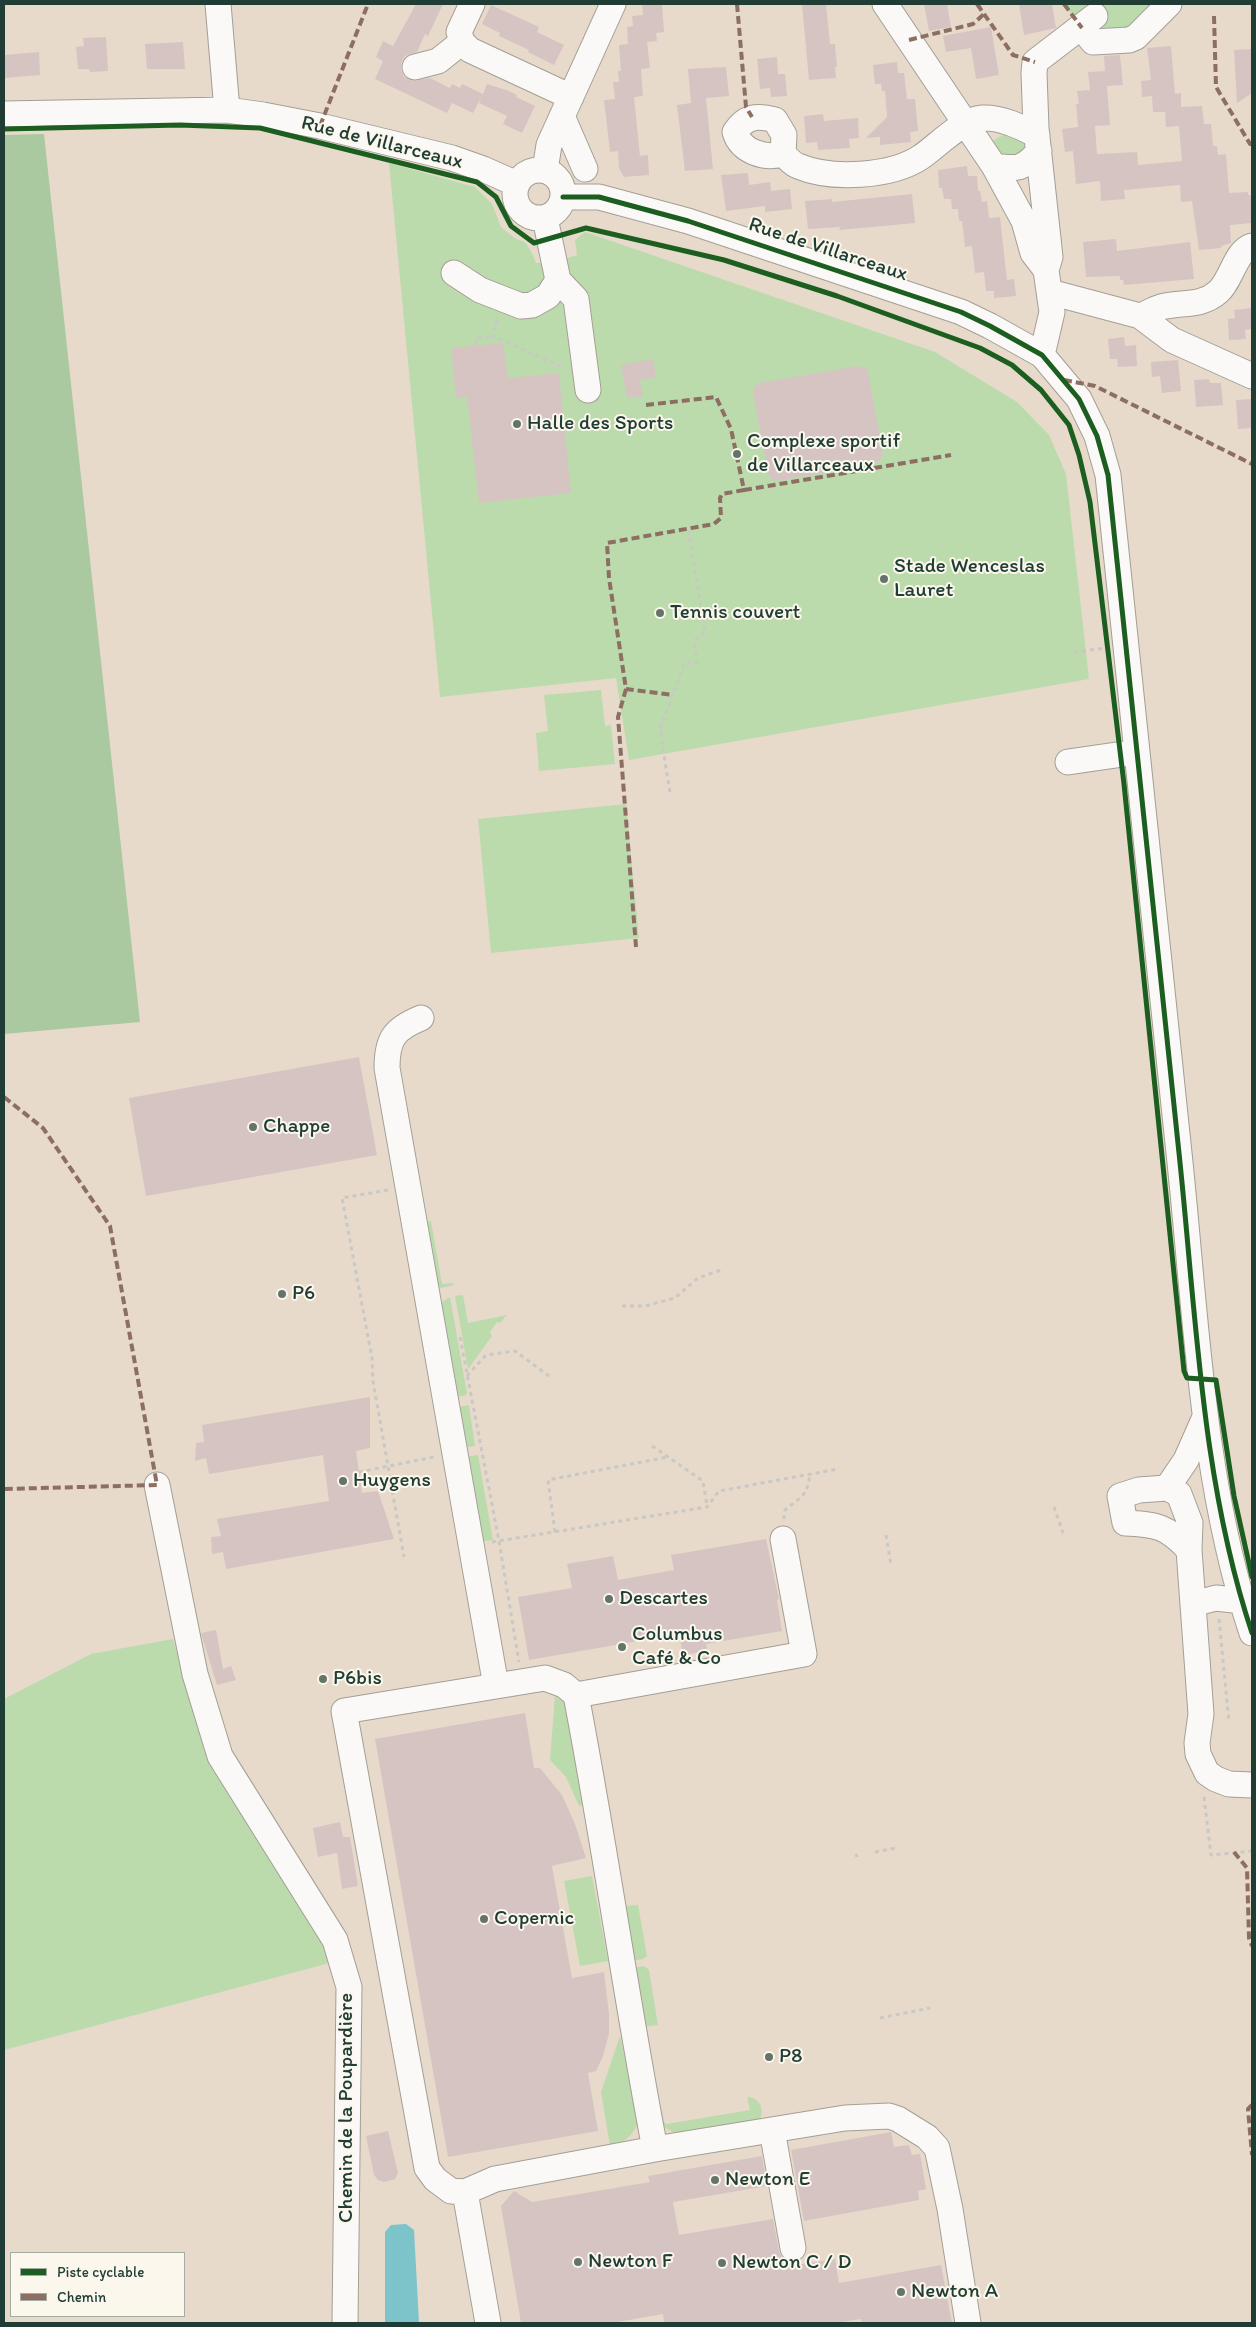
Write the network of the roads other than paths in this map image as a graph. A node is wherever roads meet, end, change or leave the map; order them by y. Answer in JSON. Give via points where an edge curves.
{"nodes":[{"id":1,"x":218,"y":4,"type":"edge"},
{"id":2,"x":472,"y":4,"type":"edge"},
{"id":3,"x":613,"y":4,"type":"edge"},
{"id":4,"x":884,"y":4,"type":"edge"},
{"id":5,"x":1170,"y":4,"type":"edge"},
{"id":6,"x":462,"y":42,"type":"junction"},
{"id":7,"x":415,"y":67,"type":"dead end"},
{"id":8,"x":566,"y":106,"type":"junction"},
{"id":9,"x":227,"y":110,"type":"junction"},
{"id":10,"x":4,"y":114,"type":"edge"},
{"id":11,"x":966,"y":124,"type":"junction"},
{"id":12,"x":1033,"y":138,"type":"junction"},
{"id":13,"x":783,"y":154,"type":"dead end"},
{"id":14,"x":989,"y":159,"type":"junction"},
{"id":15,"x":585,"y":169,"type":"dead end"},
{"id":16,"x":545,"y":170,"type":"junction"},
{"id":17,"x":517,"y":184,"type":"junction"},
{"id":18,"x":564,"y":197,"type":"junction"},
{"id":19,"x":545,"y":218,"type":"junction"},
{"id":20,"x":1252,"y":246,"type":"edge"},
{"id":21,"x":454,"y":273,"type":"dead end"},
{"id":22,"x":558,"y":280,"type":"junction"},
{"id":23,"x":1048,"y":281,"type":"junction"},
{"id":24,"x":1140,"y":316,"type":"junction"},
{"id":25,"x":1042,"y":355,"type":"junction"},
{"id":26,"x":1252,"y":376,"type":"edge"},
{"id":27,"x":586,"y":384,"type":"road end"},
{"id":28,"x":1137,"y":752,"type":"junction"},
{"id":29,"x":1068,"y":762,"type":"dead end"},
{"id":30,"x":421,"y":1018,"type":"dead end"},
{"id":31,"x":1205,"y":1416,"type":"junction"},
{"id":32,"x":157,"y":1486,"type":"dead end"},
{"id":33,"x":1167,"y":1488,"type":"junction"},
{"id":34,"x":783,"y":1533,"type":"road end"},
{"id":35,"x":1189,"y":1550,"type":"junction"},
{"id":36,"x":1242,"y":1602,"type":"junction"},
{"id":37,"x":1193,"y":1604,"type":"junction"},
{"id":38,"x":1252,"y":1633,"type":"edge"},
{"id":39,"x":496,"y":1686,"type":"junction"},
{"id":40,"x":576,"y":1695,"type":"junction"},
{"id":41,"x":1252,"y":1785,"type":"edge"},
{"id":42,"x":772,"y":2130,"type":"junction"},
{"id":43,"x":655,"y":2148,"type":"junction"},
{"id":44,"x":465,"y":2192,"type":"junction"},
{"id":45,"x":793,"y":2248,"type":"dead end"},
{"id":46,"x":345,"y":2323,"type":"edge"},
{"id":47,"x":488,"y":2323,"type":"edge"},
{"id":48,"x":968,"y":2323,"type":"edge"}],
"edges":[{"from":1,"to":9,"type":"street"},
{"from":2,"to":6,"type":"street","via":[[459,32]]},
{"from":3,"to":8,"type":"street"},
{"from":4,"to":11,"type":"street"},
{"from":5,"to":12,"type":"street","via":[[1136,37],[1093,42],[1088,22],[1036,62]]},
{"from":6,"to":7,"type":"street","via":[[438,61]]},
{"from":6,"to":8,"type":"street","via":[[470,50]]},
{"from":8,"to":15,"type":"street"},
{"from":8,"to":16,"type":"street","via":[[549,145]]},
{"from":9,"to":10,"type":"street","name":"Rue de Villarceaux"},
{"from":9,"to":17,"type":"street","name":"Rue de Villarceaux","via":[[320,126],[452,158]]},
{"from":11,"to":12,"type":"street","via":[[981,118]]},
{"from":11,"to":13,"type":"street","via":[[919,158],[898,168],[872,173],[828,173],[796,166]]},
{"from":11,"to":14,"type":"street"},
{"from":12,"to":14,"type":"street","via":[[1028,164],[1014,169]]},
{"from":12,"to":14,"type":"street","via":[[990,131],[984,138]]},
{"from":12,"to":23,"type":"street","via":[[1050,257]]},
{"from":14,"to":23,"type":"street","via":[[1024,221],[1032,253]]},
{"from":16,"to":17,"type":"street","via":[[532,171],[520,178]]},
{"from":16,"to":18,"type":"street","via":[[561,183]]},
{"from":17,"to":19,"type":"street","via":[[515,199],[523,212],[537,219]]},
{"from":18,"to":19,"type":"street","via":[[557,210]]},
{"from":18,"to":25,"type":"street","name":"Rue de Villarceaux","via":[[599,197],[782,251],[961,312]]},
{"from":19,"to":22,"type":"street"},
{"from":20,"to":24,"type":"street","via":[[1240,257],[1230,278],[1218,292],[1202,302],[1159,308]]},
{"from":21,"to":22,"type":"street","via":[[480,290],[521,306],[532,305],[548,296]]},
{"from":22,"to":27,"type":"street","via":[[576,299]]},
{"from":23,"to":24,"type":"street"},
{"from":23,"to":25,"type":"street","via":[[1052,312]]},
{"from":24,"to":26,"type":"street","via":[[1172,340]]},
{"from":25,"to":28,"type":"street","name":"Rue de Villarceaux","via":[[1079,399],[1097,436],[1108,475]]},
{"from":28,"to":29,"type":"street"},
{"from":28,"to":31,"type":"street","name":"Rue de Villarceaux"},
{"from":30,"to":39,"type":"street","via":[[405,1024],[395,1033],[387,1050],[387,1068]]},
{"from":31,"to":33,"type":"street","via":[[1186,1460]]},
{"from":31,"to":36,"type":"street","name":"Rue de Villarceaux"},
{"from":32,"to":46,"type":"street","name":"Chemin de la Poupardière","via":[[195,1674],[220,1756],[335,1940],[349,1988]]},
{"from":33,"to":35,"type":"street","via":[[1179,1494],[1190,1522]]},
{"from":33,"to":35,"type":"street","via":[[1139,1490],[1120,1496],[1125,1523],[1146,1524],[1173,1533]]},
{"from":34,"to":40,"type":"street","via":[[804,1654]]},
{"from":35,"to":37,"type":"street"},
{"from":36,"to":37,"type":"street","via":[[1216,1598]]},
{"from":36,"to":38,"type":"street","name":"Rue de Villarceaux"},
{"from":37,"to":41,"type":"street","via":[[1202,1714],[1198,1754],[1207,1773],[1216,1779],[1229,1784]]},
{"from":39,"to":40,"type":"street","via":[[545,1678],[564,1684]]},
{"from":39,"to":44,"type":"street","via":[[344,1712],[427,2168],[451,2191]]},
{"from":40,"to":43,"type":"street"},
{"from":42,"to":43,"type":"street"},
{"from":42,"to":45,"type":"street"},
{"from":42,"to":48,"type":"street","via":[[882,2114],[898,2119],[927,2137],[937,2148]]},
{"from":43,"to":44,"type":"street","via":[[495,2179]]},
{"from":44,"to":47,"type":"street"}]}
